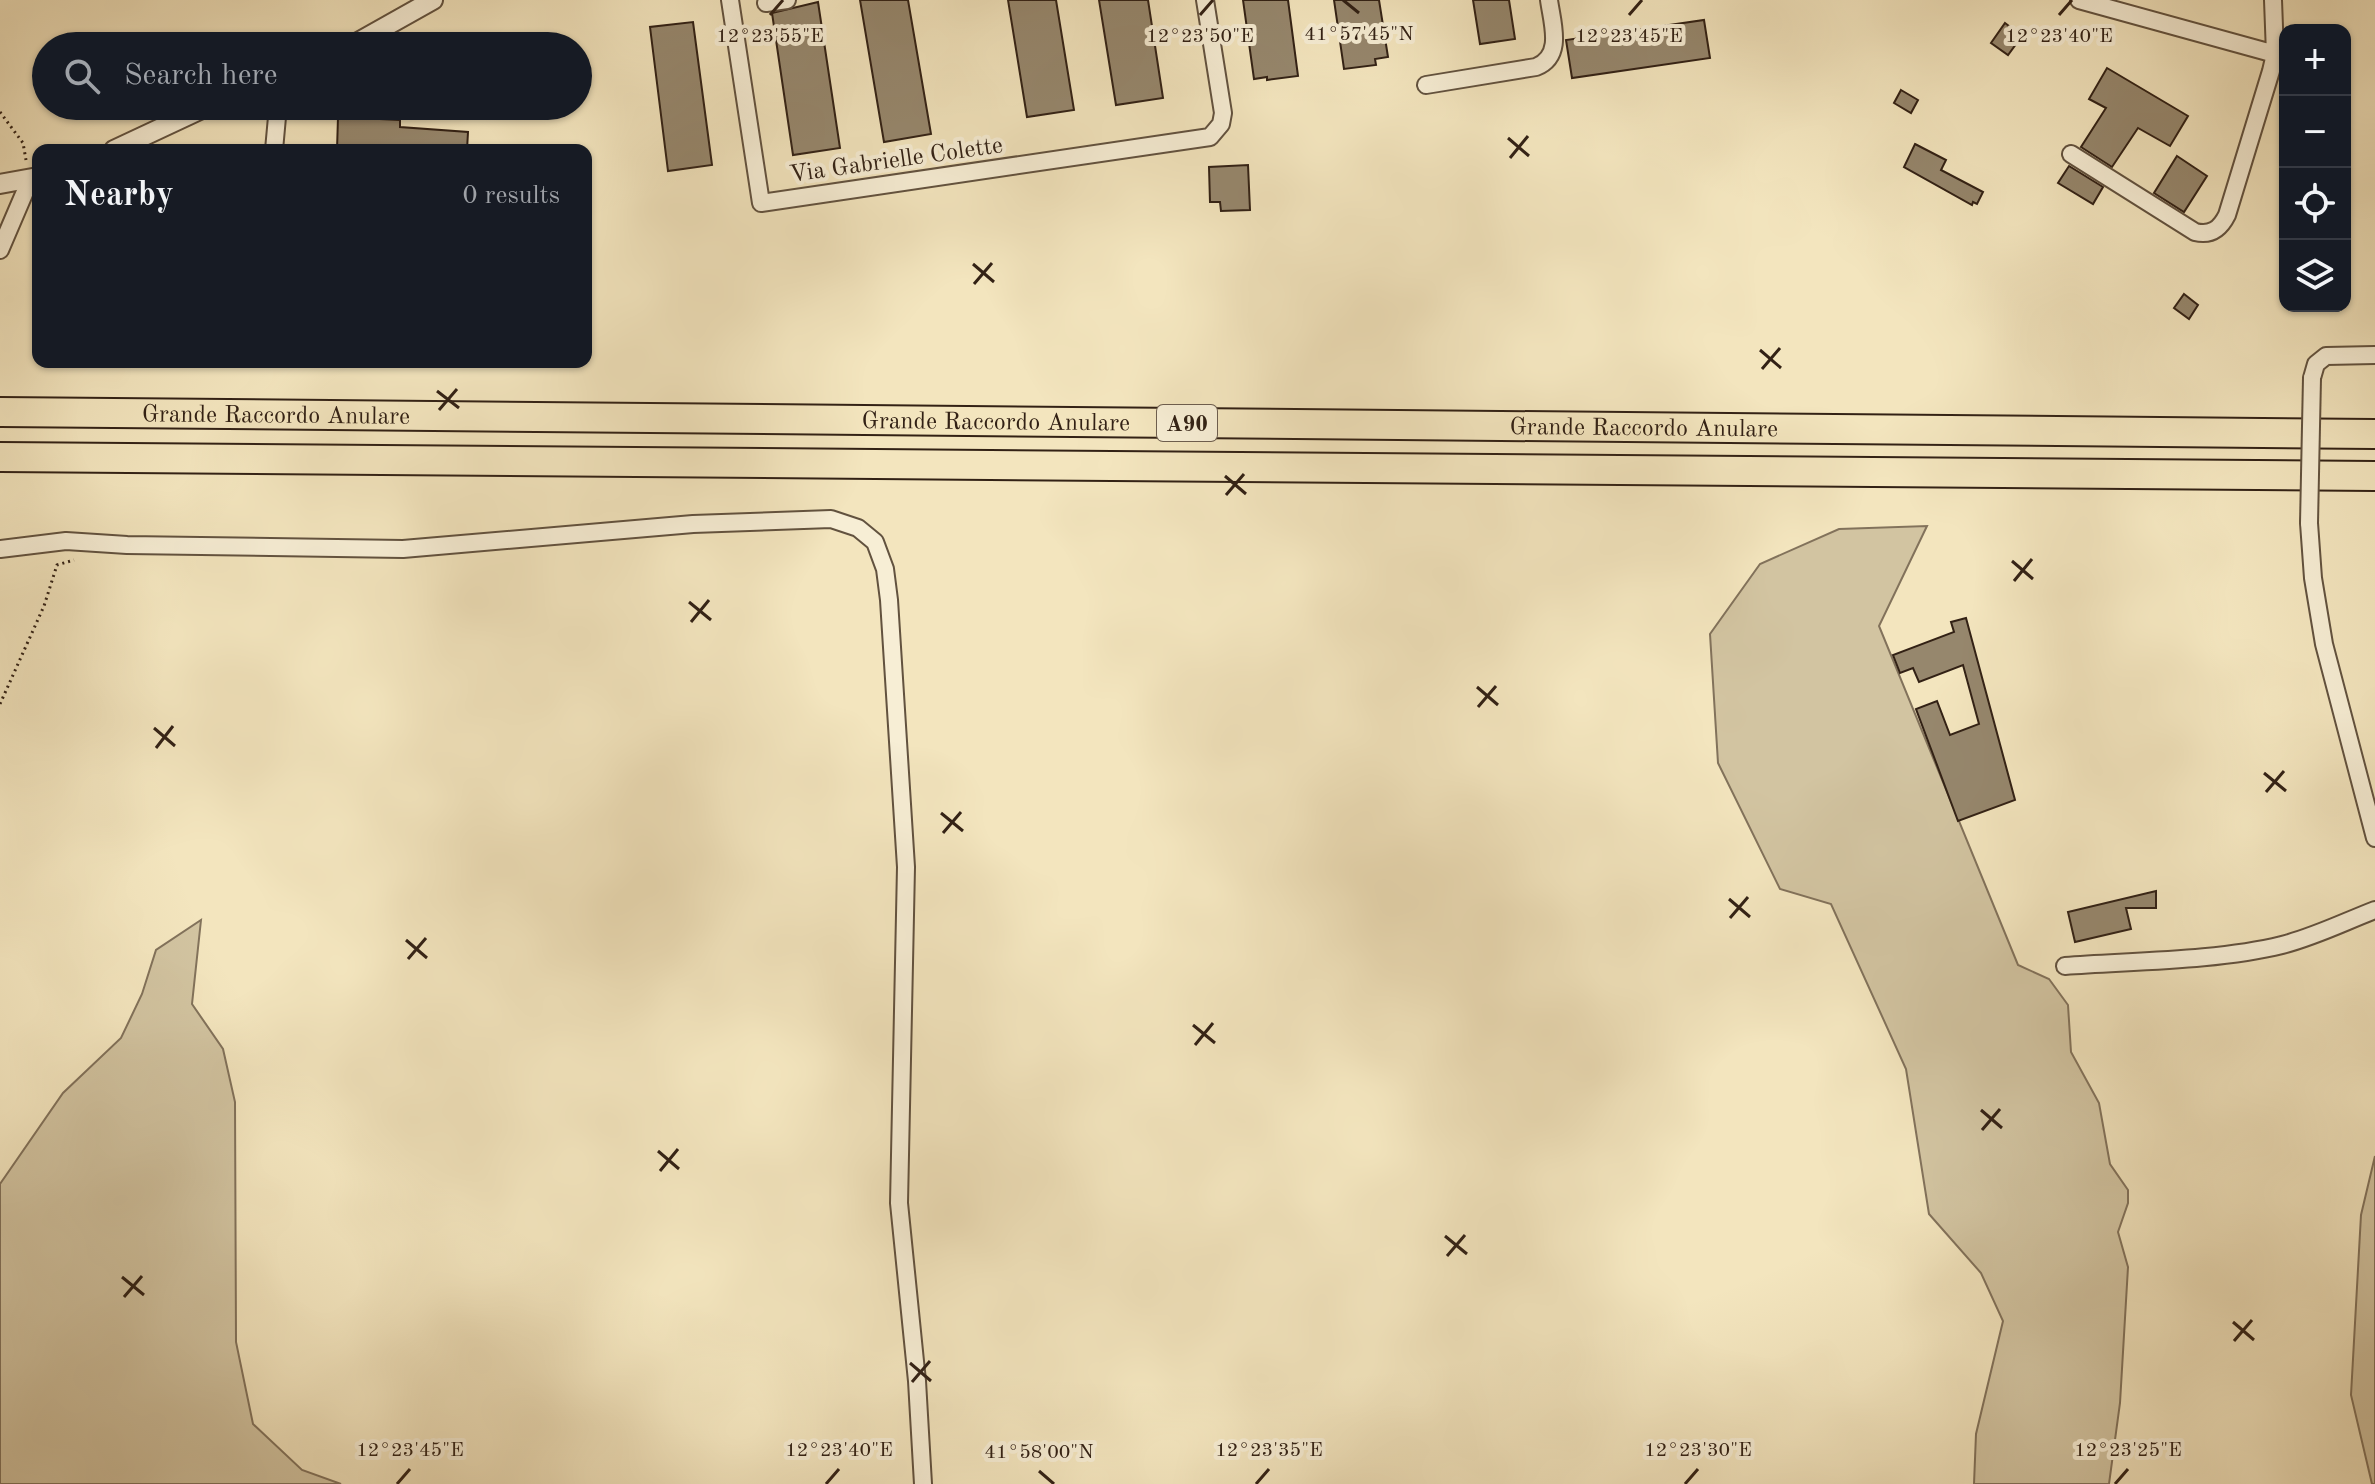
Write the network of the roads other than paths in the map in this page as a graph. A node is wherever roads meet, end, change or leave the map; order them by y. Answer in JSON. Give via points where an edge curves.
{"nodes":[{"id":1,"x":433,"y":0,"type":"edge"},
{"id":2,"x":730,"y":0,"type":"edge"},
{"id":3,"x":787,"y":0,"type":"edge"},
{"id":4,"x":1205,"y":0,"type":"edge"},
{"id":5,"x":1549,"y":0,"type":"edge"},
{"id":6,"x":2079,"y":0,"type":"edge"},
{"id":7,"x":2273,"y":0,"type":"edge"},
{"id":8,"x":766,"y":3,"type":"dead end"},
{"id":9,"x":376,"y":32,"type":"edge"},
{"id":10,"x":2275,"y":54,"type":"junction"},
{"id":11,"x":1426,"y":85,"type":"dead end"},
{"id":12,"x":178,"y":120,"type":"edge"},
{"id":13,"x":277,"y":120,"type":"edge"},
{"id":14,"x":127,"y":144,"type":"edge"},
{"id":15,"x":275,"y":144,"type":"edge"},
{"id":16,"x":2071,"y":154,"type":"dead end"},
{"id":17,"x":32,"y":178,"type":"edge"},
{"id":18,"x":32,"y":182,"type":"edge"},
{"id":19,"x":0,"y":184,"type":"edge"},
{"id":20,"x":0,"y":250,"type":"edge"},
{"id":21,"x":2375,"y":355,"type":"edge"},
{"id":22,"x":0,"y":412,"type":"edge"},
{"id":23,"x":2375,"y":434,"type":"edge"},
{"id":24,"x":0,"y":457,"type":"edge"},
{"id":25,"x":2375,"y":476,"type":"edge"},
{"id":26,"x":0,"y":549,"type":"edge"},
{"id":27,"x":2375,"y":838,"type":"edge"},
{"id":28,"x":2375,"y":910,"type":"edge"},
{"id":29,"x":2065,"y":966,"type":"dead end"},
{"id":30,"x":923,"y":1484,"type":"edge"}],
"edges":[{"from":1,"to":9,"type":"street"},
{"from":2,"to":4,"type":"street","name":"Via Gabrielle Colette","via":[[761,203],[1203,139],[1222,119]]},
{"from":3,"to":8,"type":"street"},
{"from":5,"to":11,"type":"street","via":[[1555,43],[1544,63]]},
{"from":6,"to":10,"type":"street"},
{"from":7,"to":10,"type":"street"},
{"from":10,"to":16,"type":"street","via":[[2227,215],[2214,231],[2195,232]]},
{"from":12,"to":14,"type":"street"},
{"from":13,"to":15,"type":"street"},
{"from":17,"to":19,"type":"street"},
{"from":18,"to":20,"type":"street"},
{"from":21,"to":27,"type":"street","bridge":true,"via":[[2326,356],[2316,364],[2309,523],[2324,644]]},
{"from":22,"to":23,"type":"highway","name":"Grande Raccordo Anulare","number":"A90"},
{"from":24,"to":25,"type":"highway","name":"Grande Raccordo Anulare","number":"A90"},
{"from":26,"to":30,"type":"street","via":[[66,541],[403,549],[791,519],[831,519],[858,528],[875,542],[889,600],[906,867],[899,1203]]},
{"from":28,"to":29,"type":"street","via":[[2277,946]]}]}
